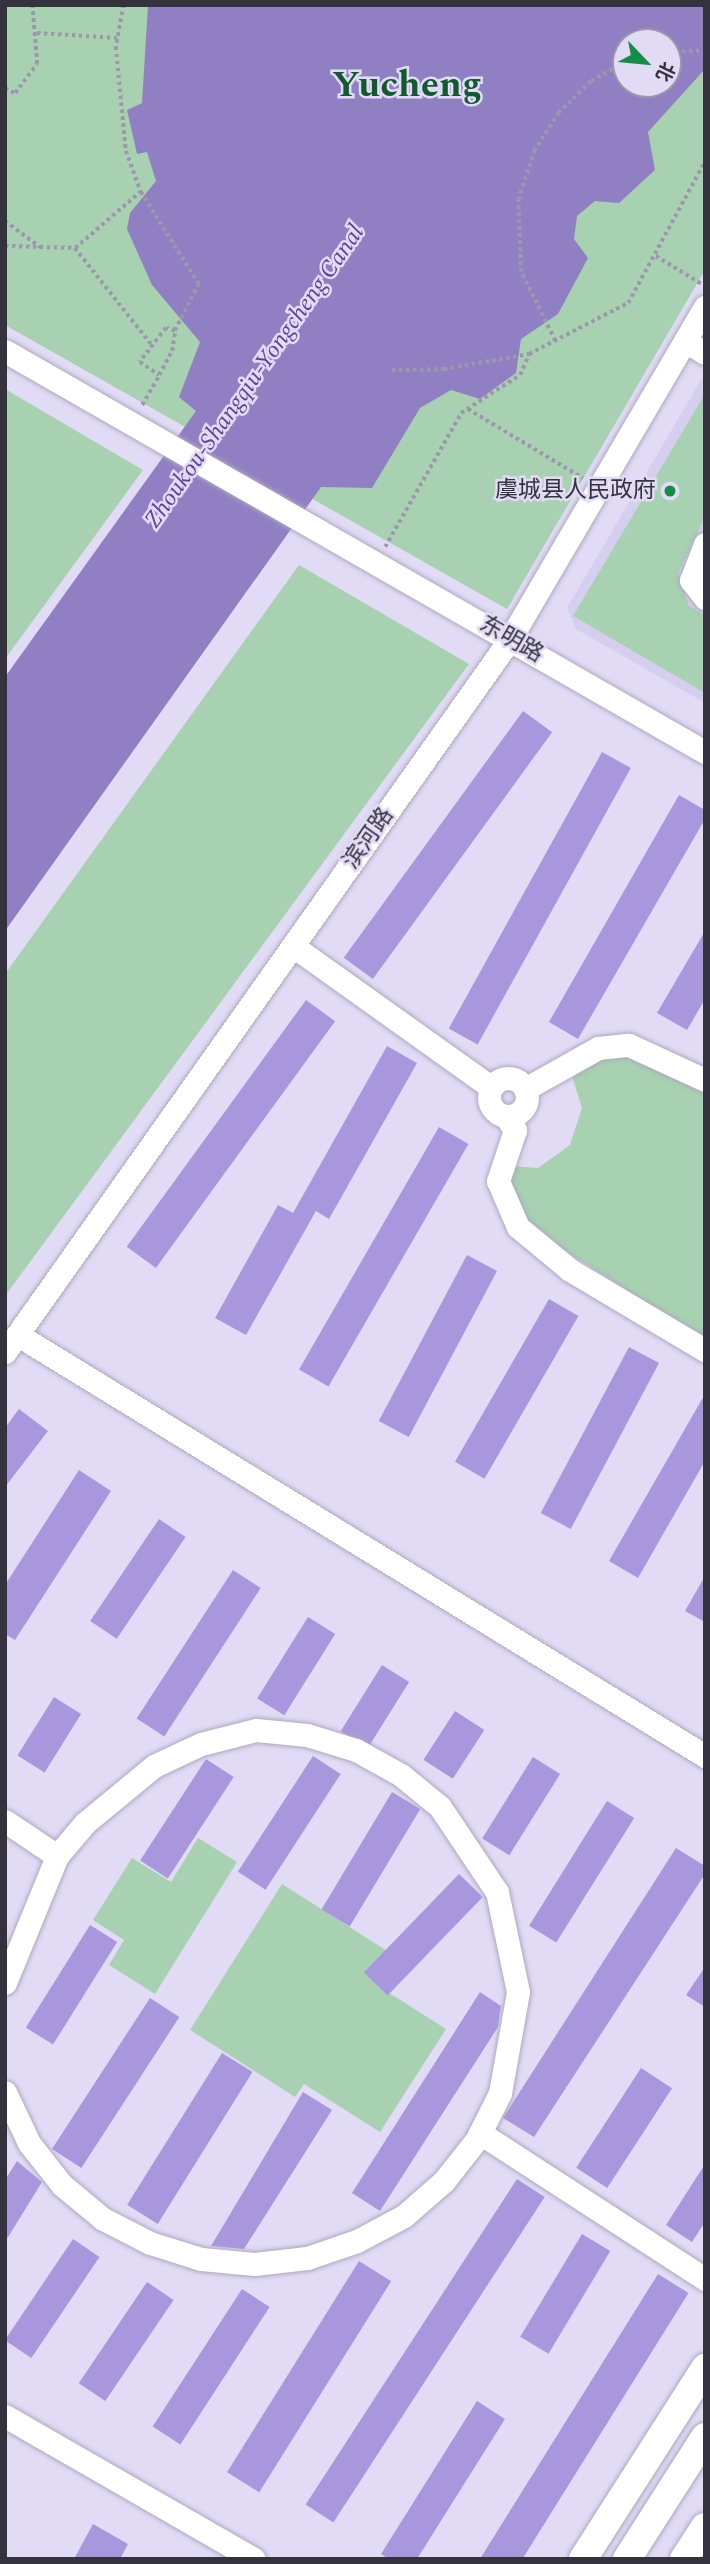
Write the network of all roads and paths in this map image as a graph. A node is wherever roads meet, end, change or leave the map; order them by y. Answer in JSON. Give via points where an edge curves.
{"nodes":[{"id":1,"x":32,"y":5,"type":"edge"},
{"id":2,"x":124,"y":5,"type":"edge"},
{"id":3,"x":37,"y":33,"type":"junction"},
{"id":4,"x":117,"y":38,"type":"junction"},
{"id":5,"x":705,"y":50,"type":"edge"},
{"id":6,"x":682,"y":51,"type":"edge"},
{"id":7,"x":612,"y":69,"type":"edge"},
{"id":8,"x":5,"y":88,"type":"edge"},
{"id":9,"x":705,"y":161,"type":"edge"},
{"id":10,"x":141,"y":192,"type":"junction"},
{"id":11,"x":5,"y":221,"type":"edge"},
{"id":12,"x":5,"y":246,"type":"edge"},
{"id":13,"x":42,"y":248,"type":"junction"},
{"id":14,"x":75,"y":248,"type":"junction"},
{"id":15,"x":656,"y":256,"type":"junction"},
{"id":16,"x":705,"y":286,"type":"edge"},
{"id":17,"x":705,"y":307,"type":"edge"},
{"id":18,"x":175,"y":331,"type":"junction"},
{"id":19,"x":555,"y":341,"type":"junction"},
{"id":20,"x":685,"y":341,"type":"junction"},
{"id":21,"x":151,"y":344,"type":"junction"},
{"id":22,"x":5,"y":351,"type":"edge"},
{"id":23,"x":705,"y":353,"type":"edge"},
{"id":24,"x":529,"y":354,"type":"junction"},
{"id":25,"x":392,"y":370,"type":"dead end"},
{"id":26,"x":159,"y":375,"type":"junction"},
{"id":27,"x":468,"y":409,"type":"junction"},
{"id":28,"x":140,"y":430,"type":"junction"},
{"id":29,"x":599,"y":488,"type":"junction"},
{"id":30,"x":705,"y":544,"type":"edge"},
{"id":31,"x":375,"y":563,"type":"junction"},
{"id":32,"x":705,"y":598,"type":"edge"},
{"id":33,"x":510,"y":639,"type":"junction"},
{"id":34,"x":705,"y":752,"type":"edge"},
{"id":35,"x":293,"y":946,"type":"junction"},
{"id":36,"x":705,"y":1080,"type":"edge"},
{"id":37,"x":491,"y":1087,"type":"junction"},
{"id":38,"x":525,"y":1088,"type":"junction"},
{"id":39,"x":506,"y":1117,"type":"junction"},
{"id":40,"x":12,"y":1344,"type":"edge"},
{"id":41,"x":705,"y":1350,"type":"edge"},
{"id":42,"x":705,"y":1756,"type":"edge"},
{"id":43,"x":5,"y":1821,"type":"edge"},
{"id":44,"x":57,"y":1856,"type":"junction"},
{"id":45,"x":5,"y":1983,"type":"edge"},
{"id":46,"x":5,"y":2092,"type":"edge"},
{"id":47,"x":480,"y":2133,"type":"junction"},
{"id":48,"x":705,"y":2278,"type":"edge"},
{"id":49,"x":705,"y":2368,"type":"edge"},
{"id":50,"x":5,"y":2416,"type":"edge"},
{"id":51,"x":705,"y":2437,"type":"edge"},
{"id":52,"x":705,"y":2527,"type":"edge"},
{"id":53,"x":254,"y":2559,"type":"edge"},
{"id":54,"x":583,"y":2559,"type":"edge"},
{"id":55,"x":627,"y":2559,"type":"edge"},
{"id":56,"x":684,"y":2559,"type":"edge"}],
"edges":[{"from":1,"to":3,"type":"path"},
{"from":2,"to":4,"type":"path"},
{"from":3,"to":4,"type":"path"},
{"from":3,"to":8,"type":"path","via":[[37,64],[29,82],[15,93]]},
{"from":4,"to":10,"type":"path","via":[[118,122]]},
{"from":5,"to":6,"type":"path"},
{"from":7,"to":19,"type":"path","via":[[591,81],[558,113],[534,151],[518,200],[521,272]]},
{"from":9,"to":15,"type":"path"},
{"from":10,"to":14,"type":"path"},
{"from":10,"to":18,"type":"path","via":[[199,284]]},
{"from":11,"to":13,"type":"path"},
{"from":12,"to":13,"type":"path"},
{"from":13,"to":14,"type":"path"},
{"from":14,"to":21,"type":"path"},
{"from":15,"to":16,"type":"path"},
{"from":15,"to":19,"type":"path","via":[[628,303]]},
{"from":17,"to":20,"type":"street","name":"滨河路"},
{"from":18,"to":21,"type":"path","via":[[166,328]]},
{"from":18,"to":26,"type":"path"},
{"from":19,"to":24,"type":"path"},
{"from":20,"to":23,"type":"street"},
{"from":20,"to":29,"type":"street","name":"滨河路"},
{"from":21,"to":26,"type":"path","via":[[140,362]]},
{"from":22,"to":28,"type":"street"},
{"from":24,"to":25,"type":"path","via":[[444,369]]},
{"from":24,"to":27,"type":"path","via":[[520,375]]},
{"from":26,"to":28,"type":"path"},
{"from":27,"to":29,"type":"path"},
{"from":27,"to":31,"type":"path"},
{"from":28,"to":31,"type":"street","name":"东明路"},
{"from":29,"to":33,"type":"street","name":"滨河路"},
{"from":30,"to":32,"type":"street","via":[[691,580]]},
{"from":31,"to":33,"type":"street","name":"东明路"},
{"from":33,"to":34,"type":"street","name":"东明路"},
{"from":33,"to":35,"type":"street","name":"滨河路"},
{"from":35,"to":37,"type":"street"},
{"from":35,"to":40,"type":"street","name":"滨河路"},
{"from":36,"to":38,"type":"street","via":[[629,1045],[598,1048]]},
{"from":37,"to":38,"type":"street","via":[[509,1078]]},
{"from":37,"to":39,"type":"street","via":[[490,1106]]},
{"from":38,"to":39,"type":"street","via":[[524,1108]]},
{"from":39,"to":41,"type":"street","via":[[515,1130],[498,1181],[518,1227],[570,1270]]},
{"from":40,"to":42,"type":"street"},
{"from":43,"to":44,"type":"street"},
{"from":44,"to":45,"type":"street"},
{"from":44,"to":47,"type":"street","via":[[85,1823],[154,1766],[201,1744],[256,1730],[307,1735],[356,1750],[401,1775],[473,1847],[497,1892],[513,1941],[518,1992],[514,2043]]},
{"from":46,"to":47,"type":"street","via":[[29,2143],[62,2185],[103,2218],[163,2247],[254,2264],[307,2258],[357,2241],[404,2216],[444,2181]]},
{"from":47,"to":48,"type":"street"},
{"from":49,"to":54,"type":"main road"},
{"from":50,"to":53,"type":"street"},
{"from":51,"to":55,"type":"main road"},
{"from":52,"to":56,"type":"main road"}]}
